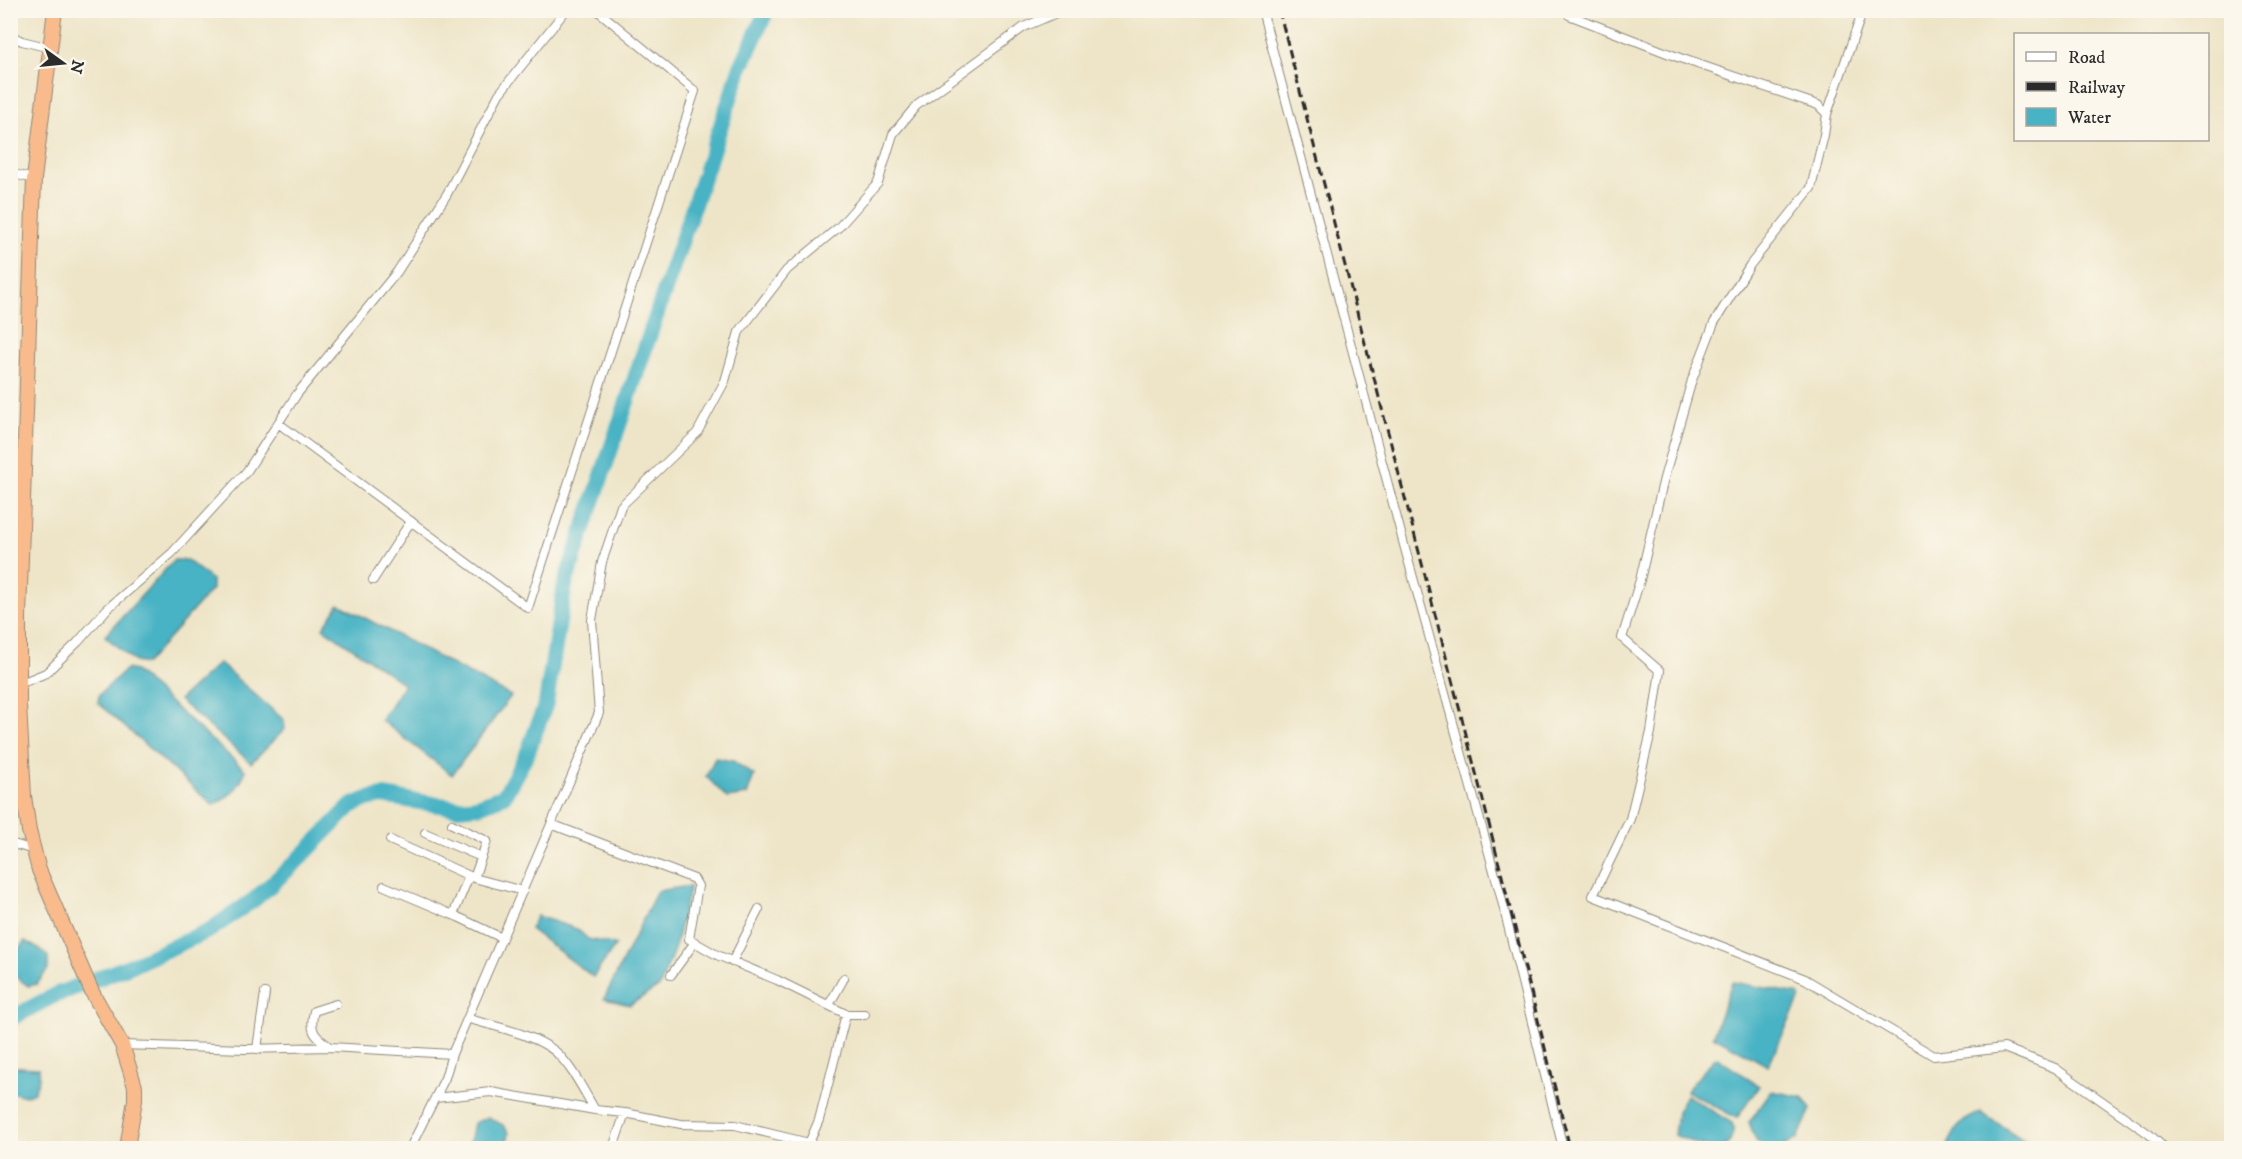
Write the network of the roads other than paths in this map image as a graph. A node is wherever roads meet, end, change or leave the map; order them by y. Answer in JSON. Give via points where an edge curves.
{"nodes":[{"id":1,"x":55,"y":10,"type":"edge"},
{"id":2,"x":566,"y":10,"type":"edge"},
{"id":3,"x":597,"y":10,"type":"edge"},
{"id":4,"x":1063,"y":10,"type":"edge"},
{"id":5,"x":1262,"y":10,"type":"edge"},
{"id":6,"x":1571,"y":10,"type":"edge"},
{"id":7,"x":1863,"y":10,"type":"edge"},
{"id":8,"x":10,"y":35,"type":"edge"},
{"id":9,"x":50,"y":48,"type":"junction"},
{"id":10,"x":1827,"y":114,"type":"junction"},
{"id":11,"x":10,"y":173,"type":"edge"},
{"id":12,"x":34,"y":178,"type":"junction"},
{"id":13,"x":278,"y":423,"type":"junction"},
{"id":14,"x":411,"y":521,"type":"junction"},
{"id":15,"x":373,"y":580,"type":"dead end"},
{"id":16,"x":19,"y":684,"type":"junction"},
{"id":17,"x":452,"y":824,"type":"dead end"},
{"id":18,"x":551,"y":824,"type":"junction"},
{"id":19,"x":425,"y":833,"type":"dead end"},
{"id":20,"x":390,"y":840,"type":"dead end"},
{"id":21,"x":10,"y":843,"type":"edge"},
{"id":22,"x":34,"y":850,"type":"junction"},
{"id":23,"x":481,"y":857,"type":"junction"},
{"id":24,"x":471,"y":877,"type":"junction"},
{"id":25,"x":384,"y":885,"type":"dead end"},
{"id":26,"x":523,"y":891,"type":"junction"},
{"id":27,"x":759,"y":909,"type":"dead end"},
{"id":28,"x":453,"y":915,"type":"junction"},
{"id":29,"x":502,"y":938,"type":"junction"},
{"id":30,"x":695,"y":942,"type":"junction"},
{"id":31,"x":732,"y":962,"type":"junction"},
{"id":32,"x":671,"y":975,"type":"dead end"},
{"id":33,"x":844,"y":978,"type":"dead end"},
{"id":34,"x":265,"y":993,"type":"dead end"},
{"id":35,"x":336,"y":1004,"type":"dead end"},
{"id":36,"x":829,"y":1005,"type":"junction"},
{"id":37,"x":846,"y":1014,"type":"junction"},
{"id":38,"x":865,"y":1014,"type":"dead end"},
{"id":39,"x":469,"y":1019,"type":"junction"},
{"id":40,"x":122,"y":1045,"type":"junction"},
{"id":41,"x":330,"y":1047,"type":"junction"},
{"id":42,"x":257,"y":1049,"type":"junction"},
{"id":43,"x":452,"y":1054,"type":"junction"},
{"id":44,"x":435,"y":1098,"type":"junction"},
{"id":45,"x":595,"y":1110,"type":"junction"},
{"id":46,"x":625,"y":1113,"type":"junction"},
{"id":47,"x":798,"y":1144,"type":"edge"},
{"id":48,"x":809,"y":1146,"type":"edge"},
{"id":49,"x":614,"y":1148,"type":"edge"},
{"id":50,"x":127,"y":1149,"type":"edge"},
{"id":51,"x":410,"y":1149,"type":"edge"},
{"id":52,"x":1563,"y":1149,"type":"edge"},
{"id":53,"x":2164,"y":1149,"type":"edge"}],
"edges":[{"from":1,"to":9,"type":"highway"},
{"from":2,"to":13,"type":"street","via":[[499,94],[447,194],[397,272],[297,394]]},
{"from":3,"to":14,"type":"street","via":[[695,91],[528,608]]},
{"from":4,"to":18,"type":"street","via":[[1024,27],[916,106],[894,134],[878,183],[839,227],[787,270],[739,332],[725,381],[698,433],[621,506],[602,562],[592,620],[599,713]]},
{"from":5,"to":52,"type":"street","via":[[1500,893]]},
{"from":6,"to":10,"type":"street","via":[[1569,15],[1818,105]]},
{"from":7,"to":10,"type":"street"},
{"from":8,"to":9,"type":"street"},
{"from":9,"to":12,"type":"highway"},
{"from":10,"to":53,"type":"street","via":[[1811,188],[1750,266],[1714,323],[1692,380],[1622,638],[1660,671],[1652,732],[1630,819],[1593,896],[1805,979],[1934,1056],[2004,1048],[2055,1068],[2149,1134]]},
{"from":11,"to":12,"type":"street"},
{"from":12,"to":16,"type":"highway"},
{"from":13,"to":14,"type":"street"},
{"from":13,"to":16,"type":"street","via":[[247,471],[172,553],[107,609],[46,672]]},
{"from":14,"to":15,"type":"street"},
{"from":16,"to":22,"type":"highway","via":[[24,796]]},
{"from":17,"to":23,"type":"street","via":[[487,841]]},
{"from":18,"to":26,"type":"street"},
{"from":18,"to":30,"type":"street","via":[[694,879],[698,886],[689,939]]},
{"from":19,"to":23,"type":"street"},
{"from":20,"to":24,"type":"street"},
{"from":21,"to":22,"type":"street"},
{"from":22,"to":40,"type":"highway","via":[[79,964]]},
{"from":23,"to":24,"type":"street"},
{"from":24,"to":26,"type":"street"},
{"from":24,"to":28,"type":"street"},
{"from":25,"to":28,"type":"street"},
{"from":26,"to":29,"type":"street"},
{"from":27,"to":31,"type":"street"},
{"from":28,"to":29,"type":"street"},
{"from":29,"to":39,"type":"street"},
{"from":30,"to":31,"type":"street"},
{"from":30,"to":32,"type":"street"},
{"from":31,"to":36,"type":"street"},
{"from":33,"to":36,"type":"street"},
{"from":34,"to":42,"type":"street"},
{"from":35,"to":41,"type":"street","via":[[314,1011],[311,1023],[316,1037]]},
{"from":36,"to":37,"type":"street"},
{"from":37,"to":38,"type":"street"},
{"from":37,"to":48,"type":"street"},
{"from":39,"to":43,"type":"street"},
{"from":39,"to":45,"type":"street","via":[[520,1035],[556,1052]]},
{"from":40,"to":42,"type":"street"},
{"from":40,"to":50,"type":"highway","via":[[135,1087]]},
{"from":41,"to":42,"type":"street"},
{"from":41,"to":43,"type":"street"},
{"from":43,"to":44,"type":"street"},
{"from":44,"to":45,"type":"street","via":[[491,1092]]},
{"from":44,"to":51,"type":"street"},
{"from":45,"to":46,"type":"street"},
{"from":46,"to":47,"type":"street","via":[[681,1124],[735,1125]]},
{"from":46,"to":49,"type":"street"},
{"from":47,"to":48,"type":"street"}]}
